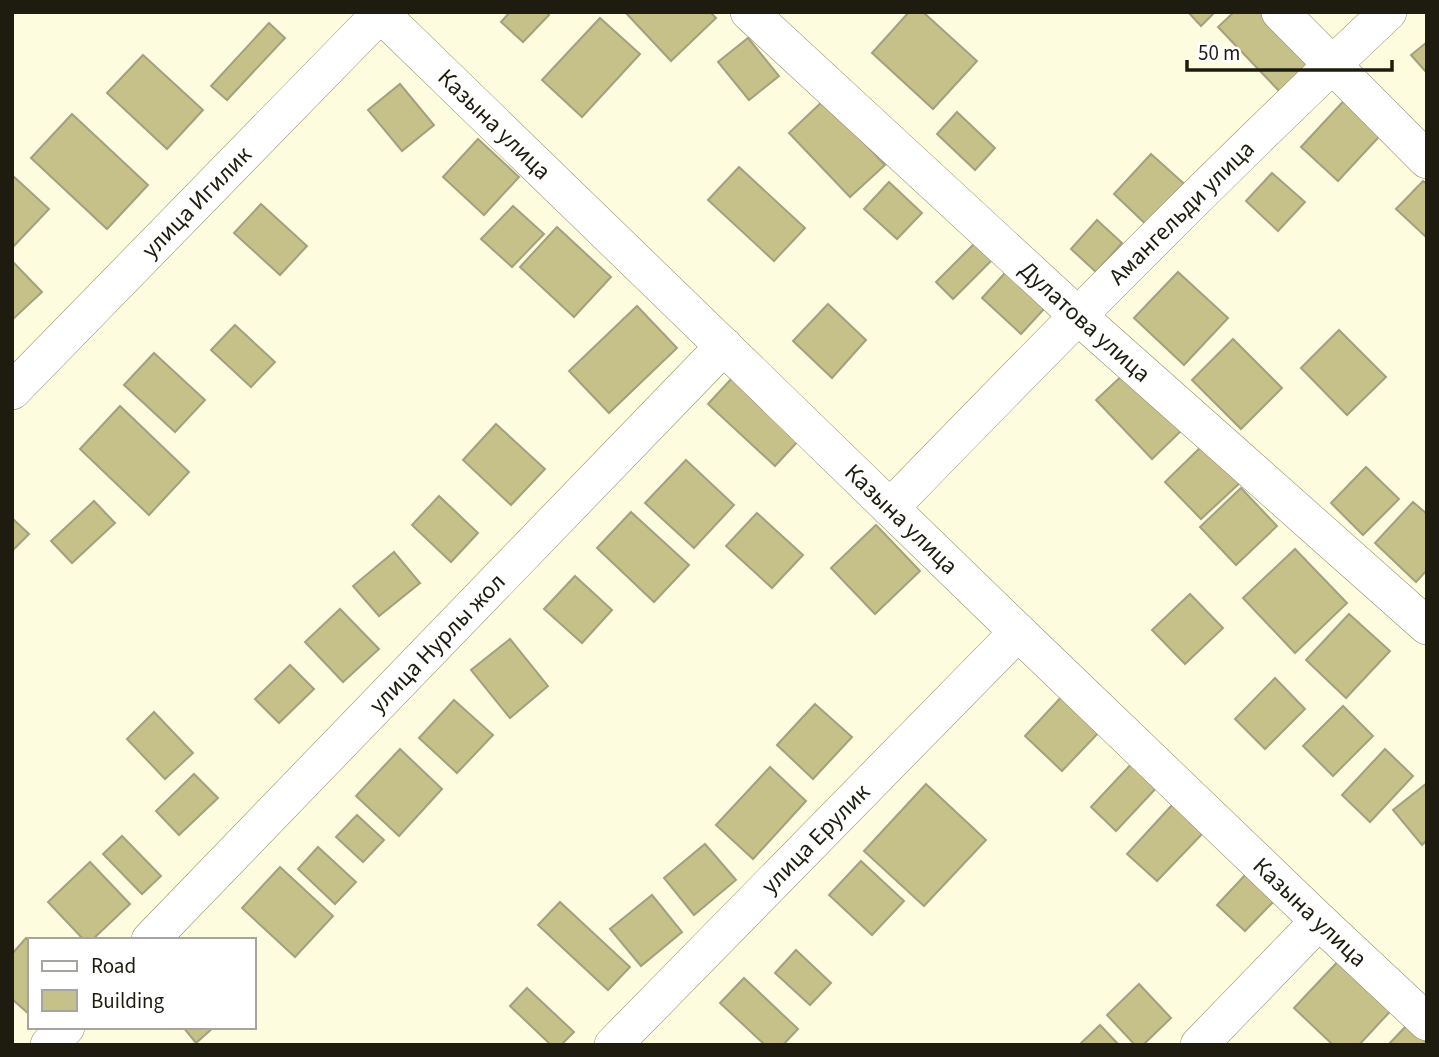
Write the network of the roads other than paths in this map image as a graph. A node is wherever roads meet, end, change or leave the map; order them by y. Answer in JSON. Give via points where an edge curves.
{"nodes":[{"id":1,"x":749,"y":12,"type":"edge"},
{"id":2,"x":1280,"y":12,"type":"edge"},
{"id":3,"x":1388,"y":12,"type":"edge"},
{"id":4,"x":380,"y":13,"type":"edge"},
{"id":5,"x":1332,"y":65,"type":"junction"},
{"id":6,"x":1427,"y":160,"type":"edge"},
{"id":7,"x":1077,"y":315,"type":"junction"},
{"id":8,"x":724,"y":346,"type":"junction"},
{"id":9,"x":12,"y":391,"type":"edge"},
{"id":10,"x":890,"y":508,"type":"junction"},
{"id":11,"x":1427,"y":626,"type":"edge"},
{"id":12,"x":1018,"y":632,"type":"junction"},
{"id":13,"x":1319,"y":921,"type":"junction"},
{"id":14,"x":152,"y":938,"type":"edge"},
{"id":15,"x":1427,"y":1022,"type":"edge"},
{"id":16,"x":63,"y":1029,"type":"edge"},
{"id":17,"x":49,"y":1045,"type":"edge"},
{"id":18,"x":613,"y":1045,"type":"edge"},
{"id":19,"x":1199,"y":1045,"type":"edge"}],
"edges":[{"from":1,"to":7,"type":"street","name":"Дулатова улица"},
{"from":2,"to":5,"type":"street"},
{"from":3,"to":5,"type":"street","name":"Амангельди улица"},
{"from":4,"to":8,"type":"street","name":"Казына улица"},
{"from":4,"to":9,"type":"street","name":"улица Игилик"},
{"from":5,"to":6,"type":"street"},
{"from":5,"to":7,"type":"street","name":"Амангельди улица"},
{"from":7,"to":10,"type":"street","name":"Амангельди улица"},
{"from":7,"to":11,"type":"street","name":"Дулатова улица"},
{"from":8,"to":10,"type":"street","name":"Казына улица"},
{"from":8,"to":14,"type":"street","name":"улица Нурлы жол"},
{"from":10,"to":12,"type":"street","name":"Казына улица"},
{"from":12,"to":13,"type":"street","name":"Казына улица"},
{"from":12,"to":18,"type":"street","name":"улица Ерулик"},
{"from":13,"to":15,"type":"street","name":"Казына улица"},
{"from":13,"to":19,"type":"street"},
{"from":16,"to":17,"type":"street"}]}
